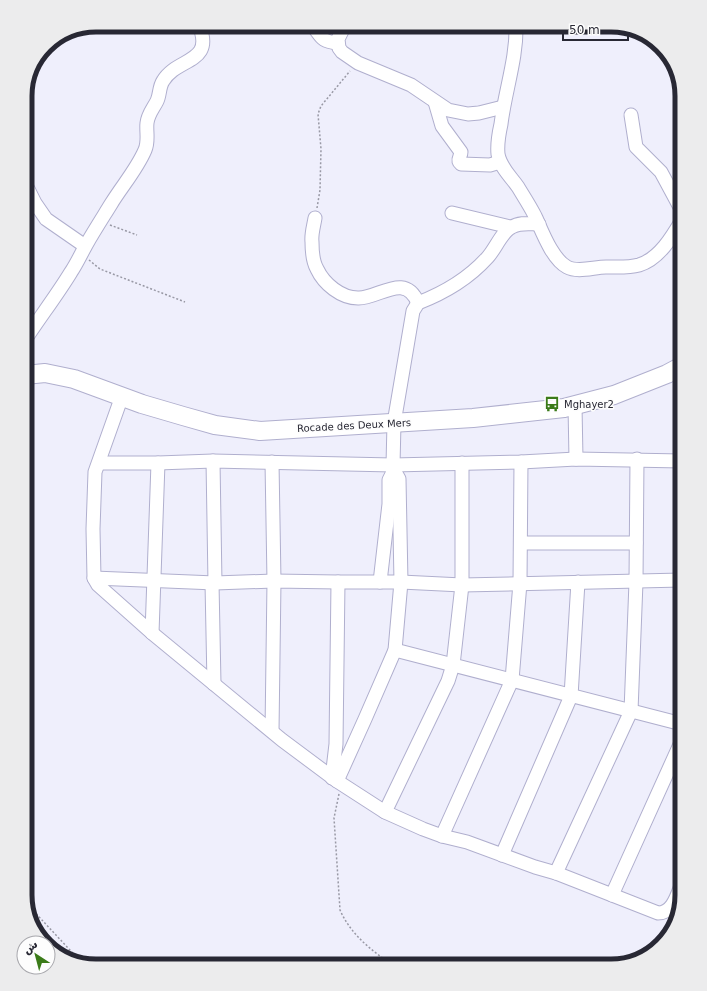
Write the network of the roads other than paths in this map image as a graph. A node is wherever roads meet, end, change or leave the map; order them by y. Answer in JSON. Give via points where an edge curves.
{"nodes":[{"id":1,"x":202,"y":32,"type":"edge"},
{"id":2,"x":317,"y":32,"type":"edge"},
{"id":3,"x":342,"y":32,"type":"edge"},
{"id":4,"x":516,"y":32,"type":"edge"},
{"id":5,"x":337,"y":43,"type":"junction"},
{"id":6,"x":435,"y":102,"type":"junction"},
{"id":7,"x":503,"y":107,"type":"junction"},
{"id":8,"x":632,"y":115,"type":"dead end"},
{"id":9,"x":500,"y":162,"type":"junction"},
{"id":10,"x":32,"y":197,"type":"edge"},
{"id":11,"x":675,"y":198,"type":"edge"},
{"id":12,"x":452,"y":213,"type":"dead end"},
{"id":13,"x":315,"y":218,"type":"road end"},
{"id":14,"x":539,"y":224,"type":"junction"},
{"id":15,"x":510,"y":227,"type":"junction"},
{"id":16,"x":675,"y":230,"type":"edge"},
{"id":17,"x":82,"y":251,"type":"junction"},
{"id":18,"x":418,"y":303,"type":"junction"},
{"id":19,"x":32,"y":330,"type":"edge"},
{"id":20,"x":675,"y":370,"type":"edge"},
{"id":21,"x":32,"y":374,"type":"edge"},
{"id":22,"x":122,"y":396,"type":"junction"},
{"id":23,"x":575,"y":406,"type":"junction"},
{"id":24,"x":394,"y":423,"type":"junction"},
{"id":25,"x":576,"y":459,"type":"junction"},
{"id":26,"x":637,"y":459,"type":"junction"},
{"id":27,"x":213,"y":461,"type":"junction"},
{"id":28,"x":675,"y":461,"type":"edge"},
{"id":29,"x":272,"y":462,"type":"junction"},
{"id":30,"x":521,"y":462,"type":"junction"},
{"id":31,"x":99,"y":463,"type":"junction"},
{"id":32,"x":158,"y":463,"type":"junction"},
{"id":33,"x":462,"y":463,"type":"junction"},
{"id":34,"x":393,"y":467,"type":"junction"},
{"id":35,"x":522,"y":543,"type":"junction"},
{"id":36,"x":636,"y":543,"type":"junction"},
{"id":37,"x":94,"y":578,"type":"junction"},
{"id":38,"x":154,"y":580,"type":"junction"},
{"id":39,"x":675,"y":580,"type":"edge"},
{"id":40,"x":274,"y":581,"type":"junction"},
{"id":41,"x":338,"y":582,"type":"junction"},
{"id":42,"x":380,"y":582,"type":"junction"},
{"id":43,"x":401,"y":582,"type":"junction"},
{"id":44,"x":578,"y":582,"type":"junction"},
{"id":45,"x":636,"y":582,"type":"junction"},
{"id":46,"x":214,"y":583,"type":"junction"},
{"id":47,"x":520,"y":583,"type":"junction"},
{"id":48,"x":462,"y":585,"type":"junction"},
{"id":49,"x":152,"y":633,"type":"junction"},
{"id":50,"x":395,"y":650,"type":"junction"},
{"id":51,"x":453,"y":666,"type":"junction"},
{"id":52,"x":512,"y":680,"type":"junction"},
{"id":53,"x":214,"y":684,"type":"junction"},
{"id":54,"x":572,"y":696,"type":"junction"},
{"id":55,"x":631,"y":710,"type":"junction"},
{"id":56,"x":675,"y":722,"type":"edge"},
{"id":57,"x":272,"y":731,"type":"junction"},
{"id":58,"x":675,"y":756,"type":"edge"},
{"id":59,"x":337,"y":781,"type":"junction"},
{"id":60,"x":385,"y":812,"type":"junction"},
{"id":61,"x":442,"y":836,"type":"junction"},
{"id":62,"x":502,"y":855,"type":"junction"},
{"id":63,"x":556,"y":873,"type":"junction"},
{"id":64,"x":612,"y":895,"type":"junction"},
{"id":65,"x":674,"y":900,"type":"edge"}],
"edges":[{"from":1,"to":17,"type":"street","via":[[203,47],[198,54],[170,73],[160,87],[156,102],[148,116],[146,149]]},
{"from":2,"to":5,"type":"street","via":[[327,42]]},
{"from":3,"to":5,"type":"street"},
{"from":4,"to":7,"type":"street"},
{"from":5,"to":6,"type":"street","via":[[342,52],[358,63],[411,85]]},
{"from":6,"to":7,"type":"street","via":[[448,110],[468,114]]},
{"from":6,"to":9,"type":"street","via":[[442,126],[461,152],[459,163],[486,165]]},
{"from":7,"to":9,"type":"street","via":[[498,144]]},
{"from":8,"to":11,"type":"street","via":[[636,147],[661,172]]},
{"from":9,"to":14,"type":"street","via":[[524,196]]},
{"from":10,"to":17,"type":"street","via":[[46,219]]},
{"from":12,"to":15,"type":"street"},
{"from":13,"to":18,"type":"street","via":[[312,241],[317,270],[334,290],[358,298],[387,289],[403,289],[415,297]]},
{"from":14,"to":15,"type":"street"},
{"from":14,"to":16,"type":"street","via":[[553,253],[561,263],[568,267],[584,269],[624,267],[650,260]]},
{"from":15,"to":18,"type":"street","via":[[488,258],[459,283],[437,296]]},
{"from":17,"to":19,"type":"street"},
{"from":18,"to":24,"type":"street","via":[[413,311]]},
{"from":20,"to":23,"type":"highway","name":"Rocade des Deux Mers","via":[[614,395]]},
{"from":21,"to":22,"type":"highway","name":"Rocade des Deux Mers","via":[[45,373],[74,379]]},
{"from":22,"to":24,"type":"highway","name":"Rocade des Deux Mers","via":[[215,424],[260,431]]},
{"from":22,"to":31,"type":"street"},
{"from":23,"to":24,"type":"highway","name":"Rocade des Deux Mers","via":[[530,413]]},
{"from":23,"to":25,"type":"street"},
{"from":24,"to":34,"type":"street"},
{"from":25,"to":26,"type":"street"},
{"from":25,"to":30,"type":"street"},
{"from":26,"to":28,"type":"street"},
{"from":26,"to":36,"type":"street"},
{"from":27,"to":29,"type":"street"},
{"from":27,"to":32,"type":"street"},
{"from":27,"to":46,"type":"street"},
{"from":29,"to":34,"type":"street"},
{"from":29,"to":40,"type":"street"},
{"from":30,"to":33,"type":"street"},
{"from":30,"to":35,"type":"street"},
{"from":31,"to":32,"type":"street"},
{"from":31,"to":37,"type":"street","via":[[94,481]]},
{"from":32,"to":38,"type":"street"},
{"from":33,"to":34,"type":"street"},
{"from":33,"to":48,"type":"street"},
{"from":34,"to":42,"type":"street","via":[[389,480],[389,504]]},
{"from":34,"to":43,"type":"street","via":[[398,479]]},
{"from":35,"to":36,"type":"street"},
{"from":35,"to":47,"type":"street"},
{"from":36,"to":45,"type":"street"},
{"from":37,"to":38,"type":"street"},
{"from":37,"to":49,"type":"street","via":[[98,585]]},
{"from":38,"to":46,"type":"street"},
{"from":38,"to":49,"type":"street"},
{"from":39,"to":45,"type":"street"},
{"from":40,"to":41,"type":"street"},
{"from":40,"to":46,"type":"street"},
{"from":40,"to":57,"type":"street"},
{"from":41,"to":42,"type":"street"},
{"from":41,"to":59,"type":"street"},
{"from":42,"to":43,"type":"street"},
{"from":43,"to":48,"type":"street"},
{"from":43,"to":50,"type":"street"},
{"from":44,"to":45,"type":"street"},
{"from":44,"to":47,"type":"street"},
{"from":44,"to":54,"type":"street"},
{"from":45,"to":55,"type":"street"},
{"from":46,"to":53,"type":"street"},
{"from":47,"to":48,"type":"street"},
{"from":47,"to":52,"type":"street"},
{"from":48,"to":51,"type":"street"},
{"from":49,"to":53,"type":"street"},
{"from":50,"to":51,"type":"street"},
{"from":50,"to":59,"type":"street"},
{"from":51,"to":52,"type":"street"},
{"from":51,"to":60,"type":"street"},
{"from":52,"to":54,"type":"street"},
{"from":52,"to":61,"type":"street"},
{"from":53,"to":57,"type":"street"},
{"from":54,"to":55,"type":"street"},
{"from":54,"to":62,"type":"street"},
{"from":55,"to":56,"type":"street"},
{"from":55,"to":63,"type":"street"},
{"from":57,"to":59,"type":"street"},
{"from":58,"to":64,"type":"street"},
{"from":59,"to":60,"type":"street"},
{"from":60,"to":61,"type":"street"},
{"from":61,"to":62,"type":"street"},
{"from":62,"to":63,"type":"street"},
{"from":63,"to":64,"type":"street"},
{"from":64,"to":65,"type":"street","via":[[652,911],[664,913]]}]}
